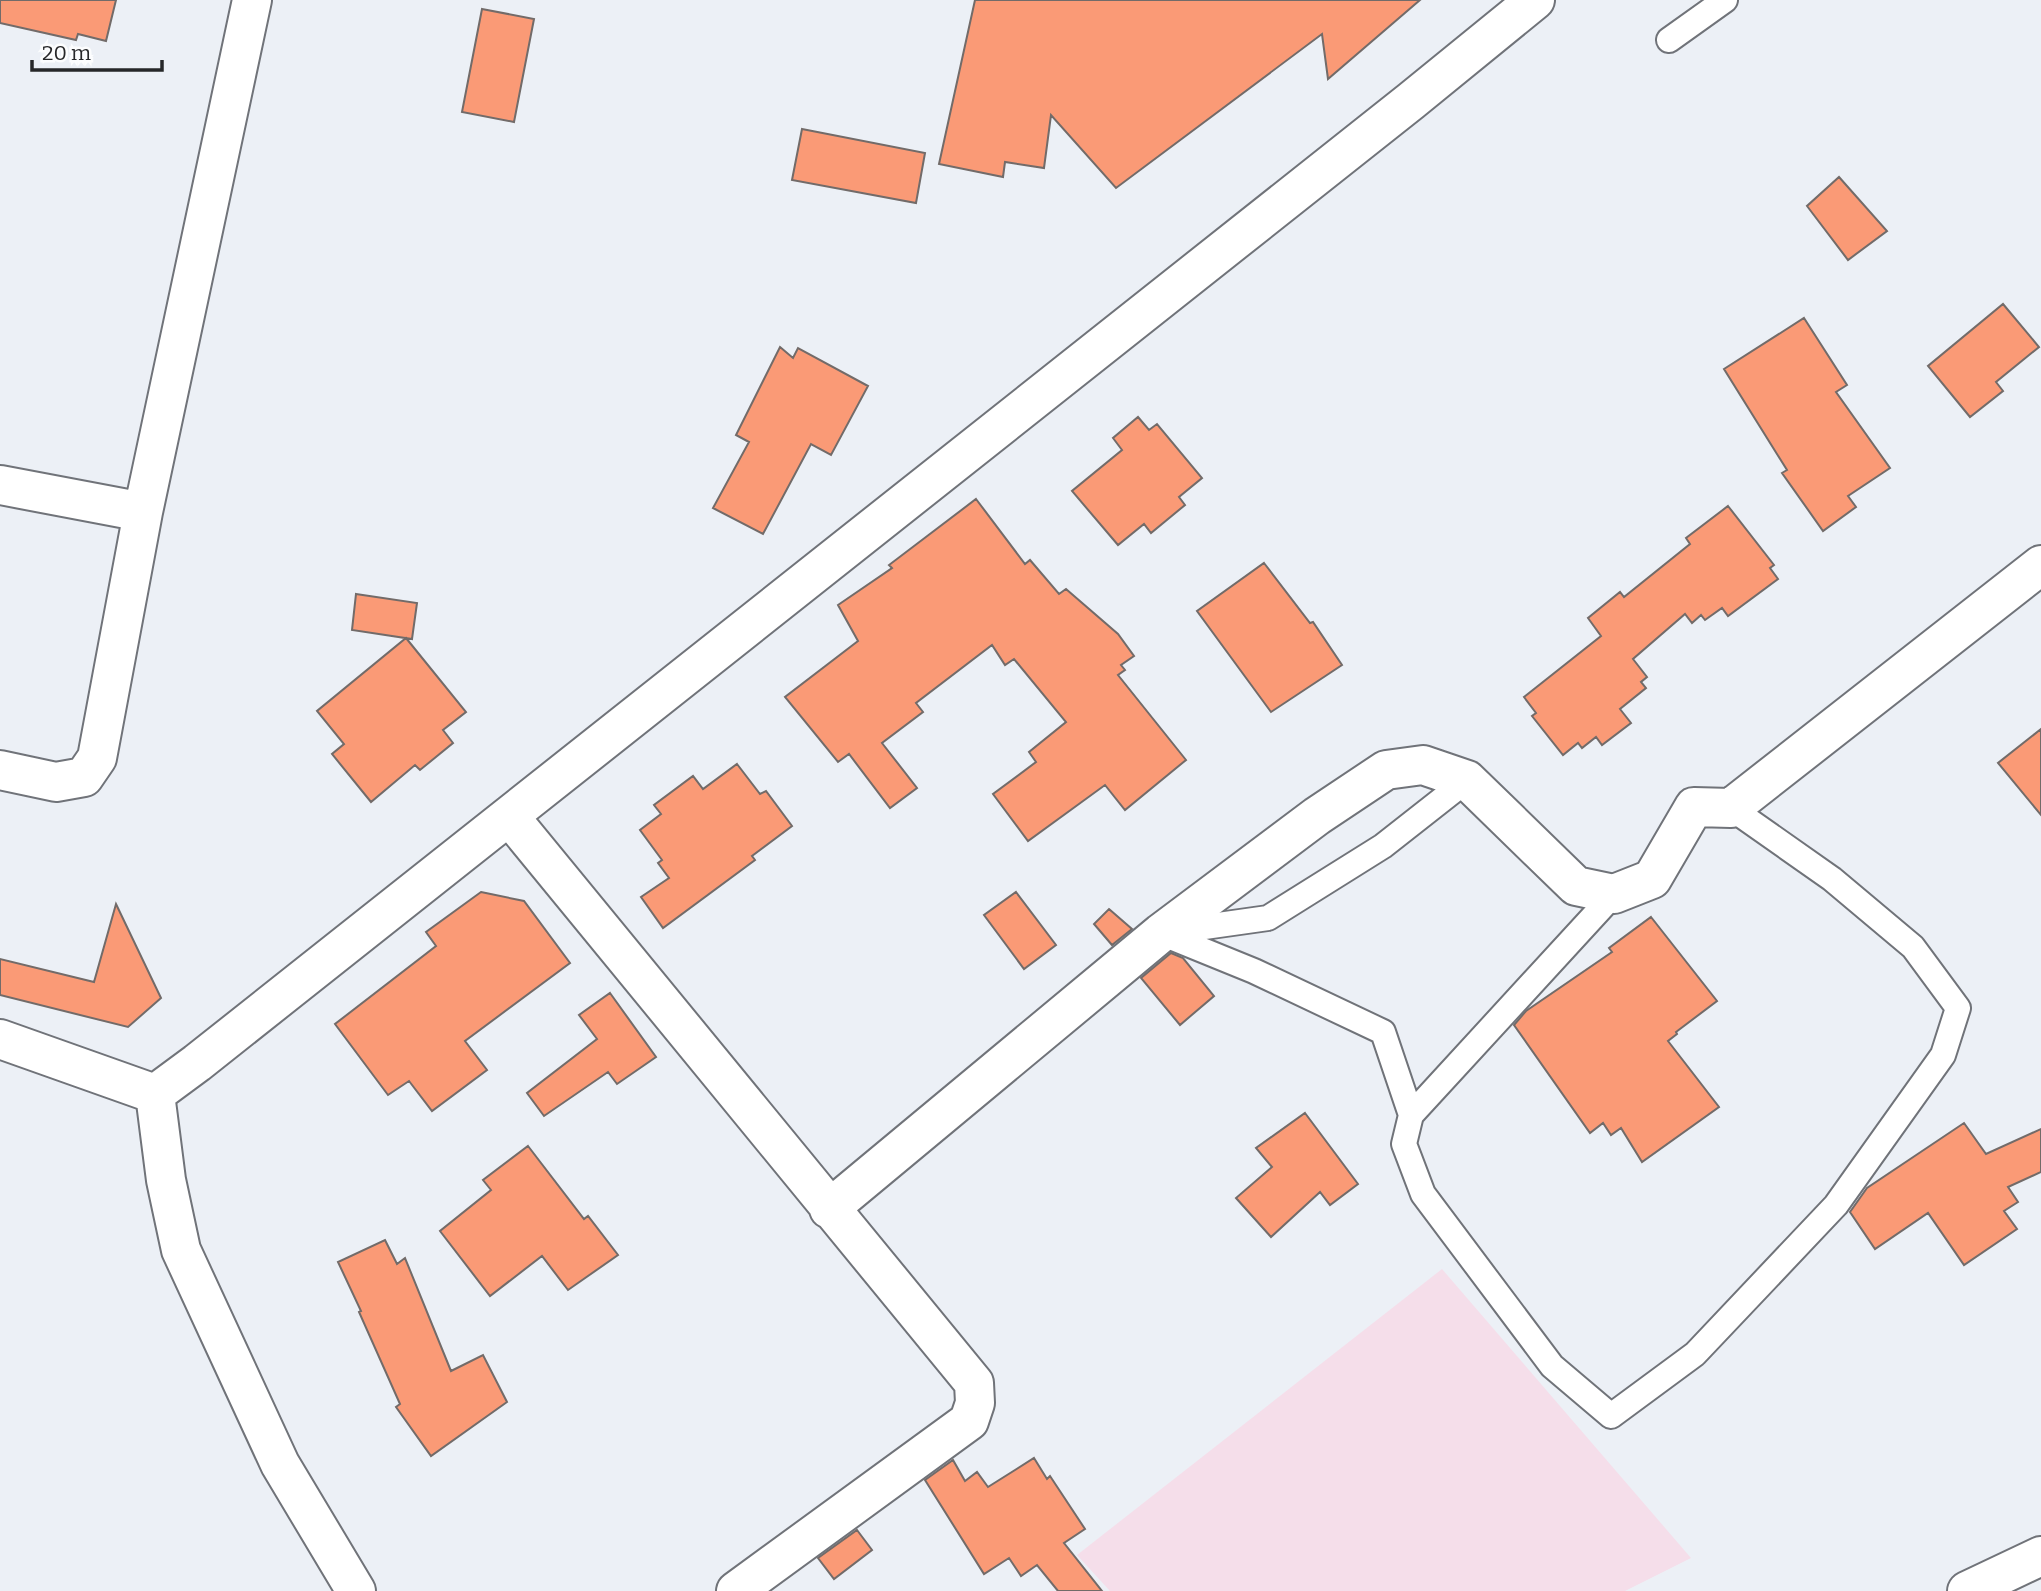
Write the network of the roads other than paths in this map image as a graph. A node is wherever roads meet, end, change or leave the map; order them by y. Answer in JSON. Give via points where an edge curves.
{"nodes":[{"id":1,"x":252,"y":0,"type":"edge"},
{"id":2,"x":1535,"y":0,"type":"edge"},
{"id":3,"x":1725,"y":0,"type":"edge"},
{"id":4,"x":1497,"y":15,"type":"edge"},
{"id":5,"x":1670,"y":40,"type":"dead end"},
{"id":6,"x":0,"y":485,"type":"edge"},
{"id":7,"x":143,"y":512,"type":"junction"},
{"id":8,"x":2041,"y":565,"type":"edge"},
{"id":9,"x":0,"y":770,"type":"edge"},
{"id":10,"x":1467,"y":780,"type":"junction"},
{"id":11,"x":1731,"y":808,"type":"junction"},
{"id":12,"x":509,"y":816,"type":"junction"},
{"id":13,"x":1614,"y":894,"type":"junction"},
{"id":14,"x":1161,"y":933,"type":"junction"},
{"id":15,"x":0,"y":1039,"type":"edge"},
{"id":16,"x":155,"y":1094,"type":"junction"},
{"id":17,"x":1411,"y":1115,"type":"junction"},
{"id":18,"x":829,"y":1209,"type":"junction"},
{"id":19,"x":2041,"y":1556,"type":"edge"},
{"id":20,"x":356,"y":1591,"type":"edge"},
{"id":21,"x":736,"y":1591,"type":"edge"},
{"id":22,"x":1966,"y":1591,"type":"edge"}],
"edges":[{"from":1,"to":7,"type":"street"},
{"from":2,"to":4,"type":"street"},
{"from":3,"to":5,"type":"lane"},
{"from":4,"to":12,"type":"street"},
{"from":6,"to":7,"type":"street"},
{"from":7,"to":9,"type":"street","via":[[97,758],[84,777],[56,782]]},
{"from":8,"to":11,"type":"street"},
{"from":10,"to":13,"type":"street","via":[[1576,886]]},
{"from":10,"to":14,"type":"lane","via":[[1383,846],[1268,918]]},
{"from":10,"to":14,"type":"street","via":[[1423,765],[1386,770]]},
{"from":11,"to":13,"type":"street","via":[[1694,807],[1652,879]]},
{"from":11,"to":17,"type":"lane","via":[[1832,879],[1913,947],[1958,1008],[1943,1055],[1836,1205],[1695,1354],[1611,1416],[1552,1366],[1423,1194],[1404,1144]]},
{"from":12,"to":16,"type":"street"},
{"from":12,"to":18,"type":"street"},
{"from":13,"to":17,"type":"lane"},
{"from":14,"to":17,"type":"lane","via":[[1383,1032]]},
{"from":14,"to":18,"type":"street"},
{"from":15,"to":16,"type":"street"},
{"from":16,"to":20,"type":"street","via":[[181,1250],[281,1464]]},
{"from":18,"to":21,"type":"street","via":[[974,1383],[975,1403],[969,1421]]},
{"from":19,"to":22,"type":"street"}]}
